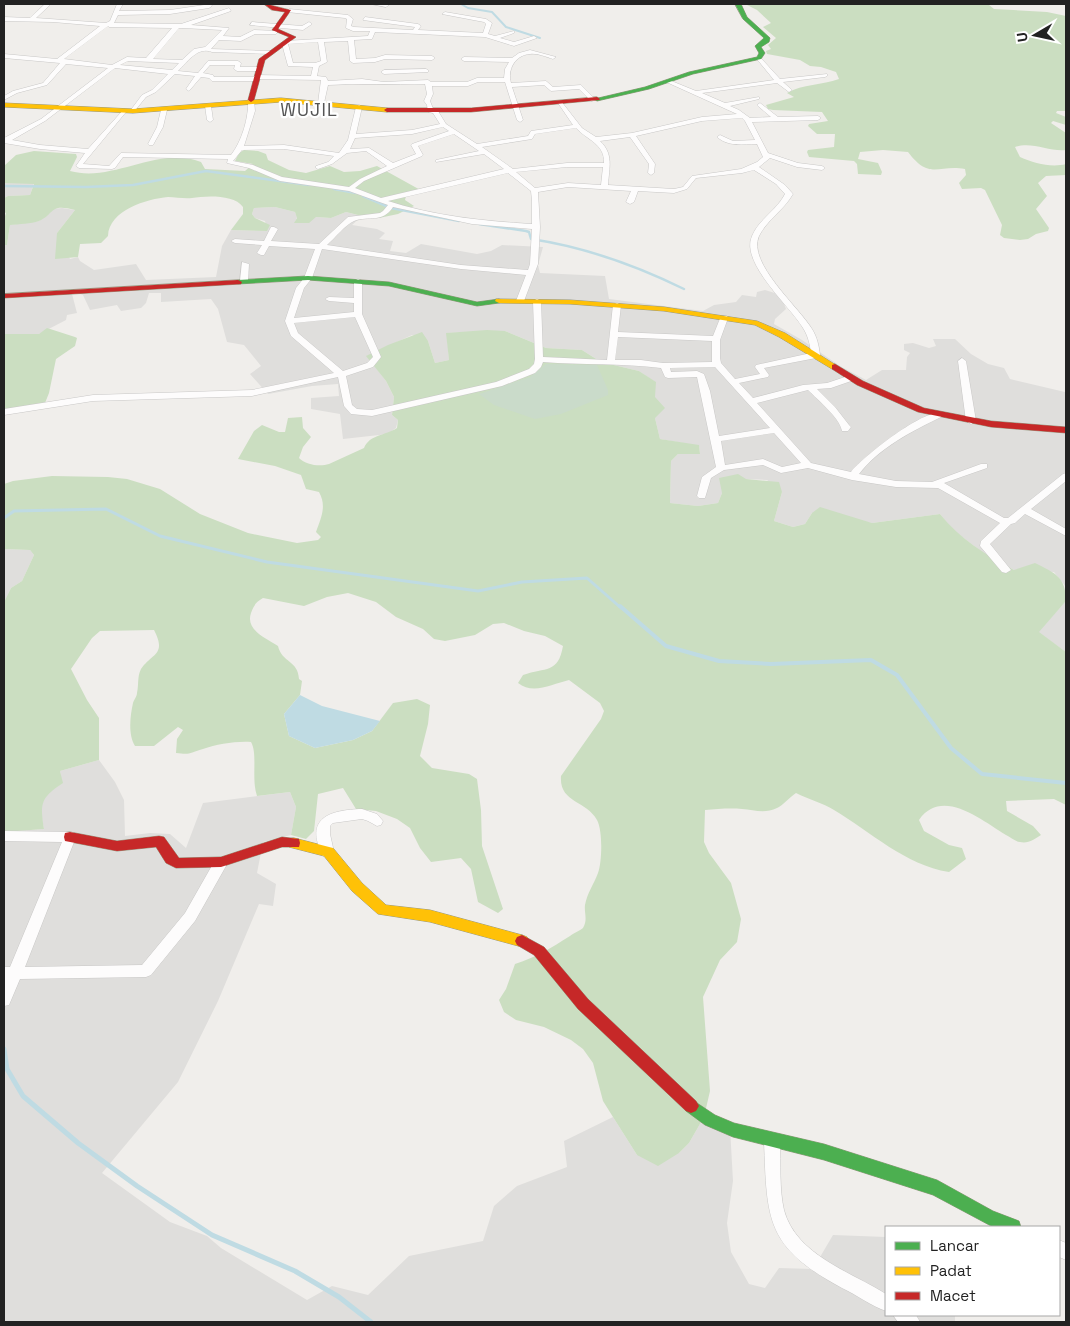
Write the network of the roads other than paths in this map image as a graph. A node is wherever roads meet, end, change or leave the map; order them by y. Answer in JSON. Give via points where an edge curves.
{"nodes":[{"id":1,"x":48,"y":4,"type":"edge"},
{"id":2,"x":120,"y":4,"type":"edge"},
{"id":3,"x":208,"y":4,"type":"edge"},
{"id":4,"x":267,"y":4,"type":"edge"},
{"id":5,"x":374,"y":4,"type":"edge"},
{"id":6,"x":738,"y":4,"type":"edge"},
{"id":7,"x":386,"y":5,"type":"edge"},
{"id":8,"x":229,"y":10,"type":"dead end"},
{"id":9,"x":290,"y":10,"type":"junction"},
{"id":10,"x":117,"y":13,"type":"junction"},
{"id":11,"x":445,"y":14,"type":"dead end"},
{"id":12,"x":4,"y":19,"type":"edge"},
{"id":13,"x":32,"y":19,"type":"junction"},
{"id":14,"x":365,"y":19,"type":"dead end"},
{"id":15,"x":252,"y":24,"type":"dead end"},
{"id":16,"x":309,"y":24,"type":"dead end"},
{"id":17,"x":498,"y":24,"type":"dead end"},
{"id":18,"x":106,"y":25,"type":"junction"},
{"id":19,"x":179,"y":26,"type":"junction"},
{"id":20,"x":434,"y":26,"type":"dead end"},
{"id":21,"x":462,"y":26,"type":"dead end"},
{"id":22,"x":488,"y":28,"type":"junction"},
{"id":23,"x":277,"y":29,"type":"junction"},
{"id":24,"x":374,"y":30,"type":"junction"},
{"id":25,"x":246,"y":31,"type":"dead end"},
{"id":26,"x":254,"y":32,"type":"junction"},
{"id":27,"x":512,"y":32,"type":"dead end"},
{"id":28,"x":414,"y":33,"type":"junction"},
{"id":29,"x":431,"y":34,"type":"junction"},
{"id":30,"x":459,"y":34,"type":"junction"},
{"id":31,"x":485,"y":35,"type":"junction"},
{"id":32,"x":219,"y":38,"type":"junction"},
{"id":33,"x":495,"y":38,"type":"junction"},
{"id":34,"x":534,"y":38,"type":"dead end"},
{"id":35,"x":351,"y":39,"type":"junction"},
{"id":36,"x":321,"y":41,"type":"junction"},
{"id":37,"x":286,"y":43,"type":"junction"},
{"id":38,"x":212,"y":50,"type":"dead end"},
{"id":39,"x":270,"y":53,"type":"junction"},
{"id":40,"x":4,"y":56,"type":"edge"},
{"id":41,"x":553,"y":57,"type":"dead end"},
{"id":42,"x":759,"y":58,"type":"junction"},
{"id":43,"x":464,"y":59,"type":"dead end"},
{"id":44,"x":148,"y":60,"type":"junction"},
{"id":45,"x":513,"y":60,"type":"junction"},
{"id":46,"x":63,"y":61,"type":"junction"},
{"id":47,"x":184,"y":62,"type":"junction"},
{"id":48,"x":316,"y":65,"type":"junction"},
{"id":49,"x":114,"y":66,"type":"junction"},
{"id":50,"x":426,"y":71,"type":"junction"},
{"id":51,"x":384,"y":72,"type":"dead end"},
{"id":52,"x":170,"y":73,"type":"junction"},
{"id":53,"x":257,"y":75,"type":"junction"},
{"id":54,"x":825,"y":75,"type":"dead end"},
{"id":55,"x":198,"y":76,"type":"junction"},
{"id":56,"x":314,"y":78,"type":"junction"},
{"id":57,"x":667,"y":81,"type":"junction"},
{"id":58,"x":778,"y":81,"type":"junction"},
{"id":59,"x":508,"y":82,"type":"junction"},
{"id":60,"x":325,"y":83,"type":"junction"},
{"id":61,"x":429,"y":83,"type":"junction"},
{"id":62,"x":189,"y":89,"type":"dead end"},
{"id":63,"x":789,"y":90,"type":"dead end"},
{"id":64,"x":697,"y":93,"type":"junction"},
{"id":65,"x":4,"y":98,"type":"edge"},
{"id":66,"x":251,"y":100,"type":"junction"},
{"id":67,"x":594,"y":100,"type":"junction"},
{"id":68,"x":321,"y":102,"type":"junction"},
{"id":69,"x":561,"y":103,"type":"junction"},
{"id":70,"x":4,"y":104,"type":"edge"},
{"id":71,"x":725,"y":105,"type":"junction"},
{"id":72,"x":208,"y":106,"type":"junction"},
{"id":73,"x":359,"y":107,"type":"junction"},
{"id":74,"x":517,"y":107,"type":"junction"},
{"id":75,"x":58,"y":108,"type":"junction"},
{"id":76,"x":164,"y":110,"type":"junction"},
{"id":77,"x":129,"y":111,"type":"junction"},
{"id":78,"x":434,"y":112,"type":"junction"},
{"id":79,"x":745,"y":118,"type":"junction"},
{"id":80,"x":775,"y":118,"type":"junction"},
{"id":81,"x":818,"y":118,"type":"dead end"},
{"id":82,"x":210,"y":120,"type":"dead end"},
{"id":83,"x":520,"y":120,"type":"dead end"},
{"id":84,"x":444,"y":125,"type":"junction"},
{"id":85,"x":578,"y":126,"type":"junction"},
{"id":86,"x":454,"y":132,"type":"junction"},
{"id":87,"x":632,"y":135,"type":"junction"},
{"id":88,"x":351,"y":136,"type":"junction"},
{"id":89,"x":720,"y":137,"type":"dead end"},
{"id":90,"x":596,"y":139,"type":"junction"},
{"id":91,"x":4,"y":140,"type":"edge"},
{"id":92,"x":758,"y":142,"type":"junction"},
{"id":93,"x":151,"y":144,"type":"dead end"},
{"id":94,"x":476,"y":146,"type":"junction"},
{"id":95,"x":240,"y":148,"type":"junction"},
{"id":96,"x":91,"y":151,"type":"junction"},
{"id":97,"x":485,"y":152,"type":"junction"},
{"id":98,"x":343,"y":153,"type":"junction"},
{"id":99,"x":767,"y":155,"type":"junction"},
{"id":100,"x":233,"y":157,"type":"junction"},
{"id":101,"x":438,"y":160,"type":"dead end"},
{"id":102,"x":606,"y":164,"type":"junction"},
{"id":103,"x":392,"y":166,"type":"junction"},
{"id":104,"x":318,"y":167,"type":"dead end"},
{"id":105,"x":755,"y":167,"type":"junction"},
{"id":106,"x":822,"y":168,"type":"dead end"},
{"id":107,"x":512,"y":172,"type":"junction"},
{"id":108,"x":651,"y":173,"type":"dead end"},
{"id":109,"x":604,"y":188,"type":"junction"},
{"id":110,"x":350,"y":189,"type":"junction"},
{"id":111,"x":456,"y":189,"type":"dead end"},
{"id":112,"x":534,"y":190,"type":"junction"},
{"id":113,"x":636,"y":190,"type":"junction"},
{"id":114,"x":382,"y":200,"type":"junction"},
{"id":115,"x":630,"y":202,"type":"dead end"},
{"id":116,"x":392,"y":204,"type":"junction"},
{"id":117,"x":274,"y":230,"type":"dead end"},
{"id":118,"x":535,"y":235,"type":"junction"},
{"id":119,"x":235,"y":241,"type":"dead end"},
{"id":120,"x":268,"y":243,"type":"junction"},
{"id":121,"x":320,"y":247,"type":"junction"},
{"id":122,"x":261,"y":253,"type":"dead end"},
{"id":123,"x":245,"y":264,"type":"dead end"},
{"id":124,"x":530,"y":273,"type":"junction"},
{"id":125,"x":308,"y":278,"type":"junction"},
{"id":126,"x":358,"y":281,"type":"junction"},
{"id":127,"x":244,"y":282,"type":"junction"},
{"id":128,"x":4,"y":296,"type":"edge"},
{"id":129,"x":328,"y":299,"type":"dead end"},
{"id":130,"x":357,"y":301,"type":"junction"},
{"id":131,"x":520,"y":301,"type":"junction"},
{"id":132,"x":536,"y":302,"type":"junction"},
{"id":133,"x":616,"y":305,"type":"junction"},
{"id":134,"x":358,"y":314,"type":"junction"},
{"id":135,"x":724,"y":318,"type":"junction"},
{"id":136,"x":289,"y":321,"type":"junction"},
{"id":137,"x":614,"y":334,"type":"junction"},
{"id":138,"x":715,"y":339,"type":"junction"},
{"id":139,"x":816,"y":355,"type":"junction"},
{"id":140,"x":539,"y":359,"type":"junction"},
{"id":141,"x":962,"y":361,"type":"dead end"},
{"id":142,"x":611,"y":362,"type":"junction"},
{"id":143,"x":717,"y":364,"type":"junction"},
{"id":144,"x":665,"y":366,"type":"junction"},
{"id":145,"x":342,"y":375,"type":"junction"},
{"id":146,"x":851,"y":378,"type":"junction"},
{"id":147,"x":734,"y":382,"type":"junction"},
{"id":148,"x":810,"y":387,"type":"junction"},
{"id":149,"x":752,"y":401,"type":"junction"},
{"id":150,"x":4,"y":412,"type":"edge"},
{"id":151,"x":938,"y":415,"type":"junction"},
{"id":152,"x":971,"y":421,"type":"junction"},
{"id":153,"x":845,"y":429,"type":"dead end"},
{"id":154,"x":778,"y":430,"type":"junction"},
{"id":155,"x":1066,"y":430,"type":"edge"},
{"id":156,"x":716,"y":439,"type":"junction"},
{"id":157,"x":808,"y":465,"type":"junction"},
{"id":158,"x":984,"y":466,"type":"dead end"},
{"id":159,"x":722,"y":468,"type":"junction"},
{"id":160,"x":1066,"y":476,"type":"edge"},
{"id":161,"x":852,"y":477,"type":"junction"},
{"id":162,"x":936,"y":483,"type":"junction"},
{"id":163,"x":702,"y":496,"type":"dead end"},
{"id":164,"x":1024,"y":509,"type":"junction"},
{"id":165,"x":1007,"y":522,"type":"junction"},
{"id":166,"x":1066,"y":533,"type":"edge"},
{"id":167,"x":1006,"y":570,"type":"dead end"},
{"id":168,"x":377,"y":821,"type":"dead end"},
{"id":169,"x":4,"y":836,"type":"edge"},
{"id":170,"x":70,"y":836,"type":"junction"},
{"id":171,"x":328,"y":852,"type":"junction"},
{"id":172,"x":218,"y":867,"type":"junction"},
{"id":173,"x":9,"y":973,"type":"edge"},
{"id":174,"x":4,"y":1000,"type":"edge"},
{"id":175,"x":772,"y":1141,"type":"junction"},
{"id":176,"x":1010,"y":1226,"type":"edge"},
{"id":177,"x":885,"y":1302,"type":"edge"}],
"edges":[{"from":1,"to":13,"type":"street"},
{"from":2,"to":10,"type":"street"},
{"from":3,"to":10,"type":"street","via":[[176,11]]},
{"from":4,"to":9,"type":"street","via":[[274,9]]},
{"from":5,"to":7,"type":"street"},
{"from":6,"to":42,"type":"street","via":[[750,24],[767,38],[758,46],[762,53]]},
{"from":8,"to":19,"type":"street"},
{"from":9,"to":23,"type":"street"},
{"from":9,"to":24,"type":"street","via":[[346,16],[350,19],[348,27]]},
{"from":10,"to":18,"type":"street"},
{"from":11,"to":22,"type":"street","via":[[486,20]]},
{"from":12,"to":13,"type":"street"},
{"from":13,"to":18,"type":"street"},
{"from":14,"to":28,"type":"street","via":[[418,26]]},
{"from":15,"to":23,"type":"street"},
{"from":16,"to":23,"type":"street","via":[[305,28]]},
{"from":17,"to":22,"type":"street"},
{"from":18,"to":19,"type":"street"},
{"from":18,"to":46,"type":"street"},
{"from":19,"to":32,"type":"street","via":[[227,29]]},
{"from":19,"to":44,"type":"street","via":[[161,42],[160,48]]},
{"from":20,"to":29,"type":"street"},
{"from":21,"to":30,"type":"street"},
{"from":22,"to":31,"type":"street"},
{"from":23,"to":26,"type":"street"},
{"from":23,"to":37,"type":"street","via":[[292,36]]},
{"from":24,"to":28,"type":"street"},
{"from":24,"to":35,"type":"street","via":[[370,38]]},
{"from":25,"to":26,"type":"street"},
{"from":26,"to":32,"type":"street","via":[[242,39]]},
{"from":27,"to":33,"type":"street"},
{"from":28,"to":29,"type":"street"},
{"from":29,"to":30,"type":"street"},
{"from":30,"to":31,"type":"street"},
{"from":31,"to":33,"type":"street"},
{"from":32,"to":47,"type":"street","via":[[207,49],[196,50]]},
{"from":33,"to":34,"type":"street","via":[[514,44]]},
{"from":35,"to":36,"type":"street"},
{"from":35,"to":50,"type":"street","via":[[353,64],[385,57],[433,56]]},
{"from":36,"to":37,"type":"street"},
{"from":36,"to":48,"type":"street","via":[[324,62]]},
{"from":37,"to":39,"type":"street"},
{"from":37,"to":48,"type":"street","via":[[291,65]]},
{"from":38,"to":39,"type":"street"},
{"from":39,"to":53,"type":"street","via":[[262,58]]},
{"from":40,"to":46,"type":"street"},
{"from":41,"to":45,"type":"street","via":[[528,52]]},
{"from":42,"to":57,"type":"street","via":[[691,72]]},
{"from":42,"to":58,"type":"street"},
{"from":43,"to":45,"type":"street"},
{"from":44,"to":47,"type":"street"},
{"from":44,"to":49,"type":"street","via":[[129,59]]},
{"from":45,"to":59,"type":"street","via":[[507,71]]},
{"from":46,"to":49,"type":"street"},
{"from":46,"to":65,"type":"street","via":[[45,84]]},
{"from":47,"to":52,"type":"street"},
{"from":48,"to":56,"type":"street"},
{"from":49,"to":52,"type":"street"},
{"from":49,"to":75,"type":"street"},
{"from":50,"to":51,"type":"street"},
{"from":50,"to":61,"type":"street"},
{"from":52,"to":55,"type":"street"},
{"from":52,"to":77,"type":"street"},
{"from":53,"to":55,"type":"street","via":[[213,79],[212,76]]},
{"from":53,"to":55,"type":"street","via":[[237,69],[238,63],[209,62]]},
{"from":53,"to":56,"type":"street"},
{"from":53,"to":66,"type":"street"},
{"from":54,"to":58,"type":"street"},
{"from":55,"to":62,"type":"street"},
{"from":56,"to":60,"type":"street","via":[[325,78]]},
{"from":57,"to":64,"type":"street"},
{"from":57,"to":67,"type":"street"},
{"from":58,"to":63,"type":"street"},
{"from":58,"to":64,"type":"street"},
{"from":59,"to":61,"type":"street"},
{"from":59,"to":67,"type":"street","via":[[545,80],[551,89],[581,87]]},
{"from":59,"to":74,"type":"street"},
{"from":60,"to":61,"type":"street"},
{"from":60,"to":68,"type":"street"},
{"from":61,"to":78,"type":"street","via":[[427,101]]},
{"from":64,"to":71,"type":"street"},
{"from":66,"to":68,"type":"street"},
{"from":66,"to":72,"type":"street"},
{"from":66,"to":95,"type":"street","via":[[252,111]]},
{"from":67,"to":69,"type":"street"},
{"from":68,"to":73,"type":"street"},
{"from":69,"to":74,"type":"street"},
{"from":69,"to":85,"type":"street"},
{"from":70,"to":75,"type":"street"},
{"from":71,"to":79,"type":"street"},
{"from":71,"to":80,"type":"street","via":[[759,101]]},
{"from":72,"to":76,"type":"street"},
{"from":72,"to":82,"type":"street"},
{"from":73,"to":78,"type":"street"},
{"from":73,"to":88,"type":"street"},
{"from":74,"to":78,"type":"street"},
{"from":74,"to":83,"type":"street"},
{"from":75,"to":77,"type":"street"},
{"from":75,"to":91,"type":"street","via":[[43,120]]},
{"from":76,"to":77,"type":"street"},
{"from":76,"to":93,"type":"street"},
{"from":77,"to":96,"type":"street"},
{"from":78,"to":84,"type":"street"},
{"from":79,"to":80,"type":"street"},
{"from":79,"to":87,"type":"street","via":[[702,119]]},
{"from":79,"to":92,"type":"street"},
{"from":80,"to":81,"type":"street"},
{"from":84,"to":86,"type":"street"},
{"from":84,"to":88,"type":"street","via":[[412,132]]},
{"from":85,"to":90,"type":"street"},
{"from":85,"to":94,"type":"street","via":[[533,132],[527,139]]},
{"from":86,"to":94,"type":"street"},
{"from":86,"to":103,"type":"street","via":[[414,145],[420,155]]},
{"from":87,"to":90,"type":"street"},
{"from":87,"to":108,"type":"street","via":[[652,164]]},
{"from":88,"to":98,"type":"street"},
{"from":89,"to":92,"type":"street","via":[[733,142]]},
{"from":90,"to":102,"type":"street","via":[[608,158]]},
{"from":91,"to":96,"type":"street"},
{"from":92,"to":99,"type":"street"},
{"from":94,"to":97,"type":"street"},
{"from":95,"to":98,"type":"street","via":[[284,147]]},
{"from":95,"to":100,"type":"street"},
{"from":96,"to":100,"type":"street","via":[[79,164],[81,168],[110,168],[120,155]]},
{"from":97,"to":101,"type":"street"},
{"from":97,"to":107,"type":"street"},
{"from":98,"to":103,"type":"street","via":[[366,149]]},
{"from":98,"to":104,"type":"street"},
{"from":99,"to":105,"type":"street"},
{"from":99,"to":106,"type":"street","via":[[797,165]]},
{"from":100,"to":110,"type":"street","via":[[230,162],[251,166],[280,179]]},
{"from":102,"to":107,"type":"street"},
{"from":102,"to":109,"type":"street"},
{"from":103,"to":110,"type":"street"},
{"from":105,"to":113,"type":"street","via":[[698,176],[685,188],[674,191]]},
{"from":105,"to":139,"type":"street","via":[[784,186],[789,194],[757,232],[754,252],[771,283],[806,325]]},
{"from":107,"to":111,"type":"street"},
{"from":107,"to":112,"type":"street"},
{"from":107,"to":114,"type":"street"},
{"from":109,"to":112,"type":"street","via":[[568,185]]},
{"from":109,"to":113,"type":"street"},
{"from":110,"to":114,"type":"street"},
{"from":112,"to":118,"type":"street"},
{"from":113,"to":115,"type":"street"},
{"from":114,"to":116,"type":"street"},
{"from":116,"to":118,"type":"street"},
{"from":116,"to":121,"type":"street","via":[[381,215],[351,219]]},
{"from":117,"to":120,"type":"street"},
{"from":118,"to":124,"type":"street","via":[[536,257]]},
{"from":119,"to":120,"type":"street"},
{"from":120,"to":121,"type":"street"},
{"from":120,"to":122,"type":"street"},
{"from":121,"to":124,"type":"street","via":[[461,267]]},
{"from":121,"to":125,"type":"street"},
{"from":123,"to":127,"type":"street"},
{"from":124,"to":131,"type":"street"},
{"from":125,"to":126,"type":"street"},
{"from":125,"to":127,"type":"street"},
{"from":125,"to":136,"type":"street","via":[[300,288]]},
{"from":126,"to":130,"type":"street"},
{"from":126,"to":131,"type":"street","via":[[389,284],[477,304]]},
{"from":127,"to":128,"type":"street"},
{"from":129,"to":130,"type":"street"},
{"from":130,"to":134,"type":"street"},
{"from":131,"to":132,"type":"street"},
{"from":132,"to":133,"type":"street"},
{"from":132,"to":140,"type":"street"},
{"from":133,"to":135,"type":"street"},
{"from":133,"to":137,"type":"street"},
{"from":134,"to":136,"type":"street"},
{"from":134,"to":145,"type":"street","via":[[377,357],[364,368]]},
{"from":135,"to":138,"type":"street"},
{"from":135,"to":139,"type":"street","via":[[757,324]]},
{"from":136,"to":145,"type":"street","via":[[294,334]]},
{"from":137,"to":138,"type":"street"},
{"from":137,"to":142,"type":"street"},
{"from":138,"to":143,"type":"street"},
{"from":139,"to":146,"type":"street"},
{"from":139,"to":147,"type":"street","via":[[759,367],[765,375]]},
{"from":140,"to":142,"type":"street"},
{"from":140,"to":145,"type":"street","via":[[532,371],[499,384],[372,413],[354,412],[348,406]]},
{"from":141,"to":152,"type":"street"},
{"from":142,"to":144,"type":"street"},
{"from":143,"to":144,"type":"street"},
{"from":143,"to":147,"type":"street"},
{"from":144,"to":156,"type":"street","via":[[668,375],[701,376]]},
{"from":145,"to":150,"type":"street","via":[[252,393],[93,398]]},
{"from":146,"to":148,"type":"street","via":[[828,386]]},
{"from":146,"to":151,"type":"street","via":[[902,403]]},
{"from":147,"to":149,"type":"street"},
{"from":148,"to":149,"type":"street"},
{"from":148,"to":153,"type":"street","via":[[832,409]]},
{"from":149,"to":154,"type":"street"},
{"from":151,"to":152,"type":"street"},
{"from":151,"to":161,"type":"street","via":[[871,457]]},
{"from":152,"to":155,"type":"street"},
{"from":154,"to":156,"type":"street"},
{"from":154,"to":157,"type":"street"},
{"from":156,"to":159,"type":"street"},
{"from":157,"to":159,"type":"street","via":[[781,470],[763,462]]},
{"from":157,"to":161,"type":"street"},
{"from":158,"to":162,"type":"street"},
{"from":159,"to":163,"type":"street","via":[[707,476]]},
{"from":160,"to":164,"type":"street","via":[[1050,492]]},
{"from":161,"to":162,"type":"street","via":[[905,485]]},
{"from":162,"to":165,"type":"street"},
{"from":164,"to":165,"type":"street"},
{"from":164,"to":166,"type":"street"},
{"from":165,"to":167,"type":"street","via":[[985,543]]},
{"from":168,"to":171,"type":"street","via":[[373,816],[364,814],[326,821],[323,831]]},
{"from":169,"to":170,"type":"street"},
{"from":170,"to":172,"type":"street","via":[[123,846],[159,841],[176,862]]},
{"from":170,"to":173,"type":"street"},
{"from":171,"to":172,"type":"street","via":[[285,842]]},
{"from":171,"to":175,"type":"street","via":[[357,887],[383,910],[430,916],[529,944],[548,960],[583,1004],[679,1096],[721,1126]]},
{"from":172,"to":173,"type":"street","via":[[190,917],[146,971]]},
{"from":173,"to":174,"type":"street"},
{"from":175,"to":176,"type":"street","via":[[824,1152],[937,1188]]},
{"from":175,"to":177,"type":"street","via":[[777,1213],[791,1239],[803,1254]]}]}
